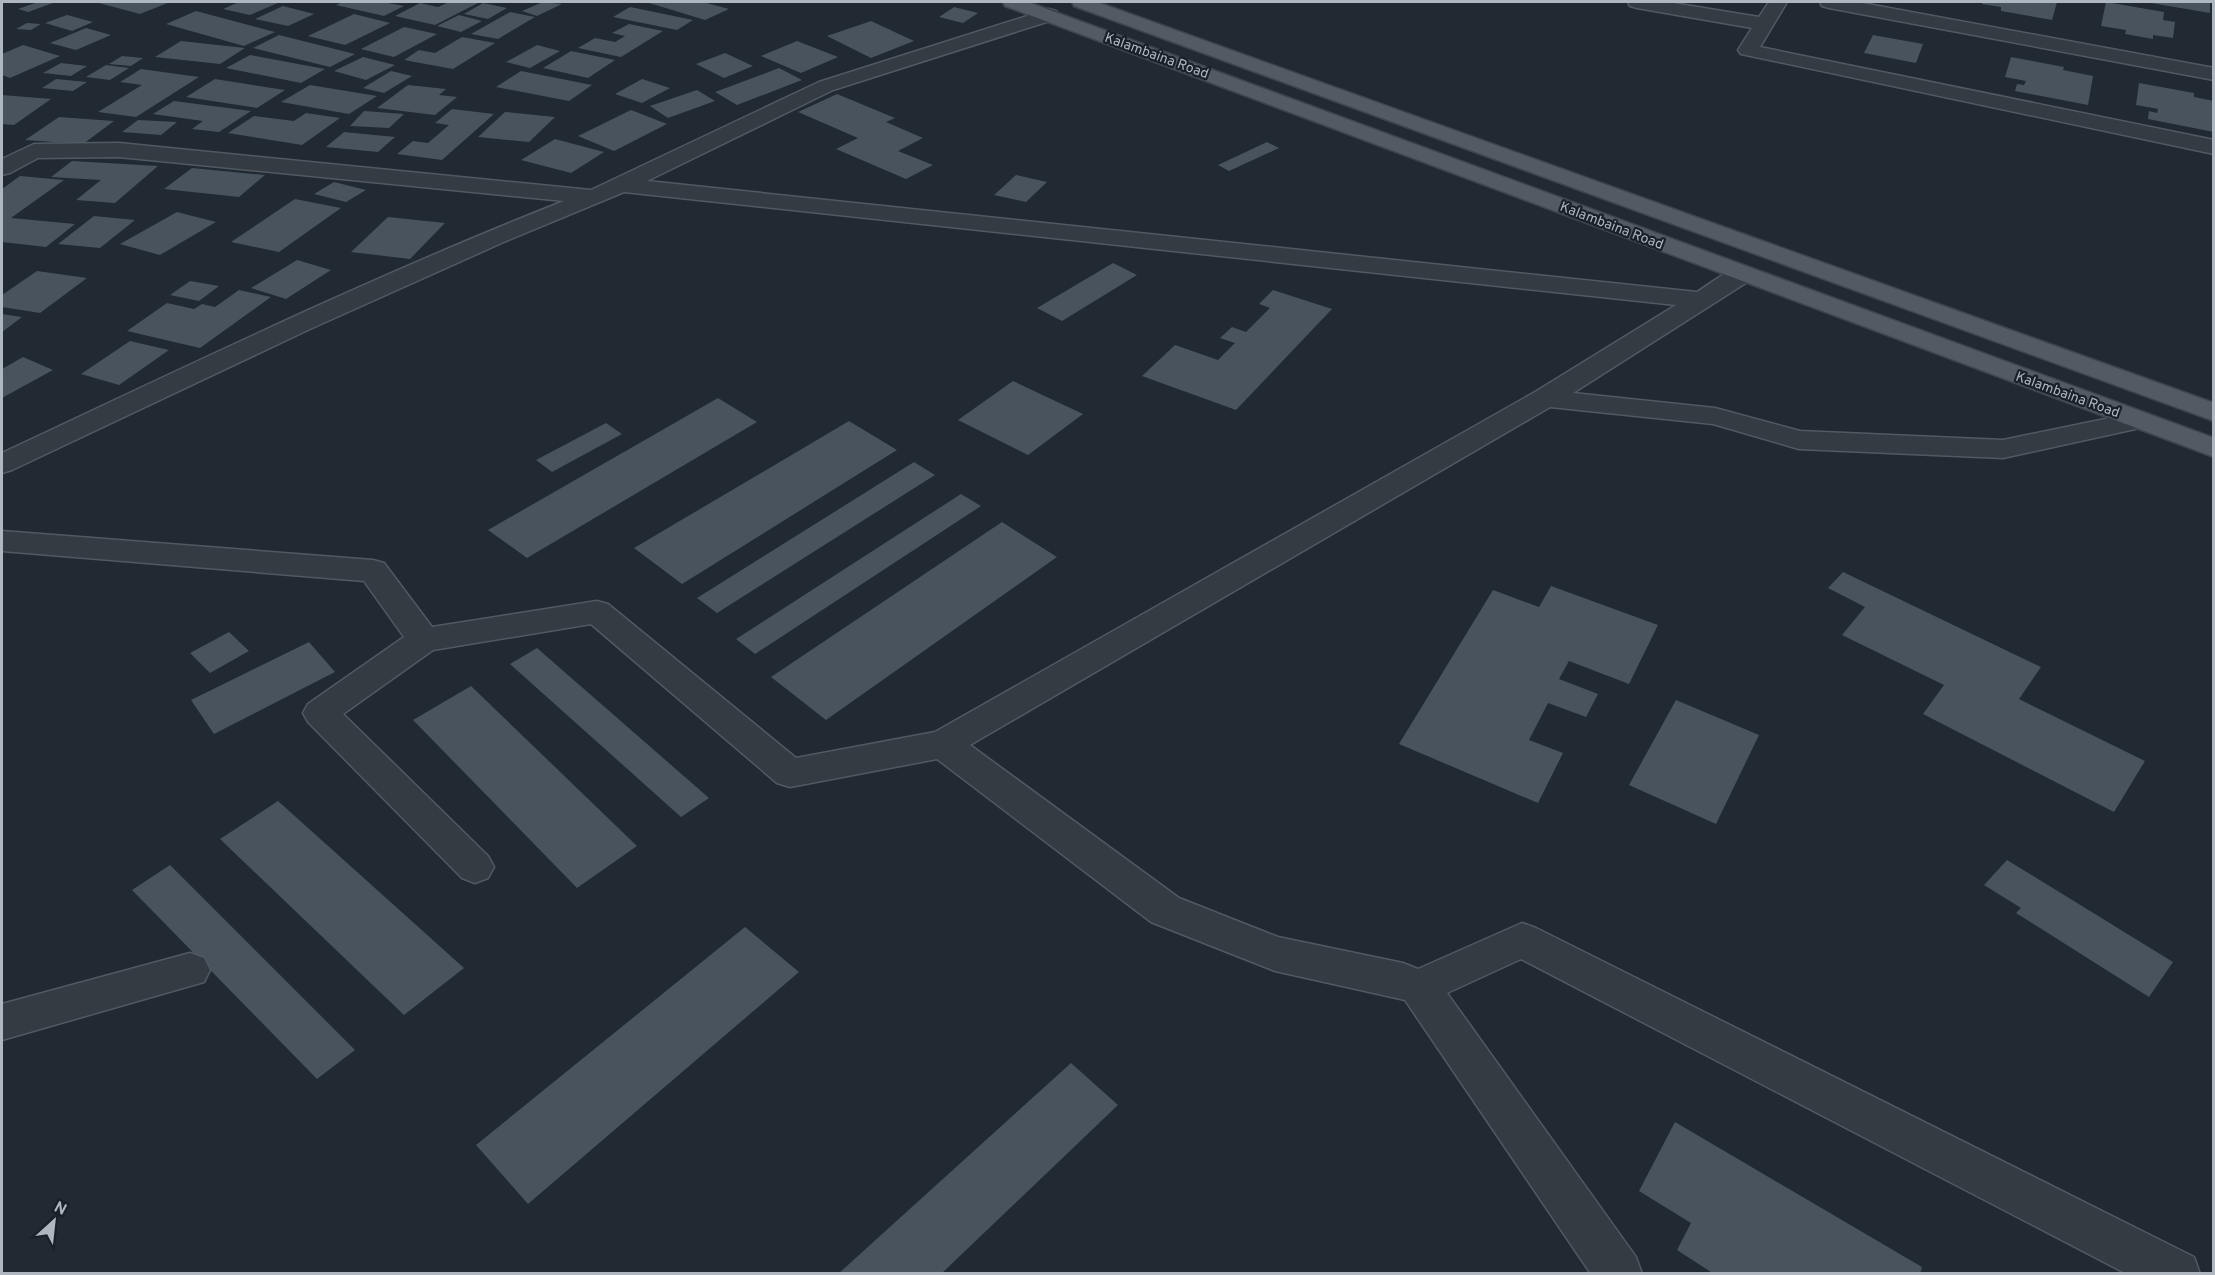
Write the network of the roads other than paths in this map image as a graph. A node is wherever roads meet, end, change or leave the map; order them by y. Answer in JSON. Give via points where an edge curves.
{"nodes":[{"id":1,"x":1012,"y":2,"type":"edge"},
{"id":2,"x":1081,"y":2,"type":"edge"},
{"id":3,"x":1637,"y":2,"type":"edge"},
{"id":4,"x":1778,"y":2,"type":"edge"},
{"id":5,"x":1829,"y":2,"type":"edge"},
{"id":6,"x":1049,"y":15,"type":"junction"},
{"id":7,"x":1762,"y":24,"type":"junction"},
{"id":8,"x":2214,"y":74,"type":"edge"},
{"id":9,"x":2214,"y":147,"type":"edge"},
{"id":10,"x":2,"y":168,"type":"edge"},
{"id":11,"x":620,"y":184,"type":"junction"},
{"id":12,"x":594,"y":198,"type":"junction"},
{"id":13,"x":1743,"y":274,"type":"junction"},
{"id":14,"x":1701,"y":300,"type":"junction"},
{"id":15,"x":1545,"y":398,"type":"junction"},
{"id":16,"x":2214,"y":413,"type":"edge"},
{"id":17,"x":2139,"y":420,"type":"junction"},
{"id":18,"x":2214,"y":448,"type":"edge"},
{"id":19,"x":2,"y":464,"type":"edge"},
{"id":20,"x":2,"y":542,"type":"edge"},
{"id":21,"x":424,"y":640,"type":"junction"},
{"id":22,"x":943,"y":744,"type":"junction"},
{"id":23,"x":475,"y":867,"type":"dead end"},
{"id":24,"x":190,"y":970,"type":"dead end"},
{"id":25,"x":1419,"y":987,"type":"junction"},
{"id":26,"x":2,"y":1022,"type":"edge"},
{"id":27,"x":1619,"y":1274,"type":"edge"},
{"id":28,"x":2177,"y":1274,"type":"edge"}],
"edges":[{"from":1,"to":6,"type":"main road","name":"Kalambaina Road"},
{"from":2,"to":16,"type":"main road","name":"Kalambaina Road"},
{"from":3,"to":7,"type":"street"},
{"from":4,"to":7,"type":"street"},
{"from":5,"to":8,"type":"street"},
{"from":6,"to":11,"type":"street","via":[[826,86]]},
{"from":6,"to":13,"type":"main road","name":"Kalambaina Road"},
{"from":7,"to":9,"type":"street","via":[[1748,50]]},
{"from":10,"to":12,"type":"street","via":[[34,151],[119,150]]},
{"from":11,"to":12,"type":"street"},
{"from":11,"to":14,"type":"street"},
{"from":12,"to":19,"type":"street","via":[[301,323]]},
{"from":13,"to":14,"type":"street"},
{"from":13,"to":17,"type":"main road","name":"Kalambaina Road"},
{"from":14,"to":15,"type":"street"},
{"from":15,"to":17,"type":"street","via":[[1715,416],[1799,440],[2003,449]]},
{"from":15,"to":22,"type":"street"},
{"from":17,"to":18,"type":"main road","name":"Kalambaina Road"},
{"from":20,"to":21,"type":"street","via":[[373,570]]},
{"from":21,"to":22,"type":"street","via":[[597,612],[790,773]]},
{"from":21,"to":23,"type":"street","via":[[320,713]]},
{"from":22,"to":25,"type":"street","via":[[1165,910],[1275,954]]},
{"from":24,"to":26,"type":"street"},
{"from":25,"to":27,"type":"street"},
{"from":25,"to":28,"type":"street","via":[[1522,940]]}]}
